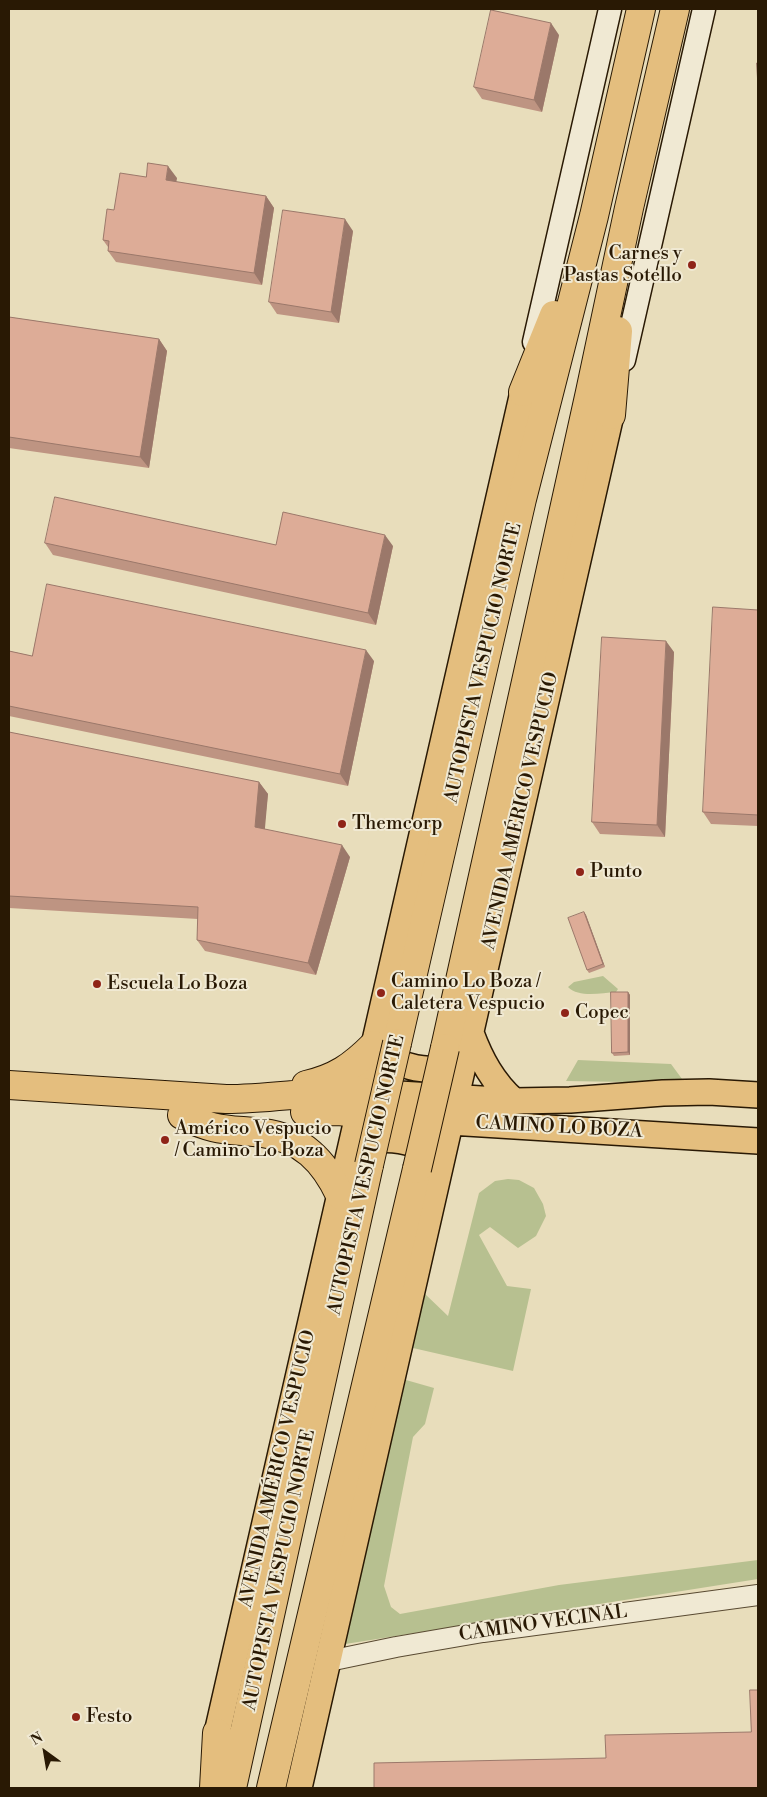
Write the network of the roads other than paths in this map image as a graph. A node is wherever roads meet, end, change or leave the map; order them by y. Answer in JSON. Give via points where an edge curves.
{"nodes":[{"id":1,"x":610,"y":9,"type":"edge"},
{"id":2,"x":641,"y":9,"type":"edge"},
{"id":3,"x":675,"y":9,"type":"edge"},
{"id":4,"x":704,"y":9,"type":"edge"},
{"id":5,"x":630,"y":208,"type":"junction"},
{"id":6,"x":594,"y":216,"type":"junction"},
{"id":7,"x":523,"y":392,"type":"junction"},
{"id":8,"x":611,"y":414,"type":"junction"},
{"id":9,"x":470,"y":1033,"type":"junction"},
{"id":10,"x":386,"y":1044,"type":"junction"},
{"id":11,"x":455,"y":1054,"type":"junction"},
{"id":12,"x":9,"y":1085,"type":"edge"},
{"id":13,"x":758,"y":1095,"type":"edge"},
{"id":14,"x":260,"y":1098,"type":"junction"},
{"id":15,"x":514,"y":1102,"type":"junction"},
{"id":16,"x":9,"y":1103,"type":"edge"},
{"id":17,"x":361,"y":1103,"type":"junction"},
{"id":18,"x":453,"y":1110,"type":"junction"},
{"id":19,"x":182,"y":1115,"type":"junction"},
{"id":20,"x":758,"y":1141,"type":"edge"},
{"id":21,"x":360,"y":1155,"type":"junction"},
{"id":22,"x":442,"y":1158,"type":"junction"},
{"id":23,"x":340,"y":1195,"type":"junction"},
{"id":24,"x":758,"y":1595,"type":"edge"},
{"id":25,"x":329,"y":1661,"type":"junction"},
{"id":26,"x":217,"y":1733,"type":"junction"},
{"id":27,"x":204,"y":1788,"type":"edge"},
{"id":28,"x":214,"y":1788,"type":"edge"},
{"id":29,"x":232,"y":1788,"type":"edge"},
{"id":30,"x":271,"y":1788,"type":"edge"},
{"id":31,"x":299,"y":1788,"type":"edge"}],
"edges":[{"from":1,"to":7,"type":"main road","name":"AVENIDA AMÉRICO VESPUCIO"},
{"from":2,"to":6,"type":"highway","name":"AUTOPISTA VESPUCIO NORTE"},
{"from":3,"to":5,"type":"highway","name":"AUTOPISTA VESPUCIO NORTE"},
{"from":4,"to":8,"type":"main road","name":"AVENIDA AMÉRICO VESPUCIO"},
{"from":5,"to":8,"type":"highway"},
{"from":5,"to":11,"type":"highway","name":"AUTOPISTA VESPUCIO NORTE"},
{"from":6,"to":7,"type":"highway"},
{"from":6,"to":10,"type":"highway","name":"AUTOPISTA VESPUCIO NORTE"},
{"from":7,"to":10,"type":"main road","name":"AVENIDA AMÉRICO VESPUCIO"},
{"from":8,"to":9,"type":"main road","name":"AVENIDA AMÉRICO VESPUCIO"},
{"from":9,"to":11,"type":"main road","name":"AVENIDA AMÉRICO VESPUCIO"},
{"from":9,"to":15,"type":"main road","via":[[489,1072]]},
{"from":10,"to":11,"type":"main road","via":[[395,1062],[425,1069],[442,1068]]},
{"from":10,"to":14,"type":"highway","via":[[333,1077]]},
{"from":10,"to":17,"type":"main road","name":"AVENIDA AMÉRICO VESPUCIO"},
{"from":10,"to":21,"type":"highway","name":"AUTOPISTA VESPUCIO NORTE","bridge":true},
{"from":11,"to":18,"type":"main road","name":"AVENIDA AMÉRICO VESPUCIO"},
{"from":11,"to":30,"type":"highway","name":"AUTOPISTA VESPUCIO NORTE","bridge":true,"via":[[417,1169]]},
{"from":12,"to":14,"type":"highway","via":[[226,1099]]},
{"from":13,"to":15,"type":"main road","name":"CAMINO LO BOZA","via":[[663,1093]]},
{"from":14,"to":17,"type":"highway","via":[[333,1092]]},
{"from":15,"to":18,"type":"main road","name":"CAMINO LO BOZA"},
{"from":16,"to":19,"type":"highway"},
{"from":17,"to":18,"type":"main road","name":"CAMINO LO BOZA"},
{"from":17,"to":19,"type":"highway","via":[[333,1111],[222,1117]]},
{"from":17,"to":21,"type":"main road","name":"AVENIDA AMÉRICO VESPUCIO"},
{"from":18,"to":20,"type":"main road","name":"CAMINO LO BOZA"},
{"from":18,"to":22,"type":"main road","name":"AVENIDA AMÉRICO VESPUCIO"},
{"from":19,"to":23,"type":"highway","via":[[208,1126],[264,1133],[300,1145],[326,1169]]},
{"from":21,"to":22,"type":"main road","via":[[375,1140],[399,1140],[422,1146]]},
{"from":21,"to":23,"type":"main road","name":"AVENIDA AMÉRICO VESPUCIO"},
{"from":21,"to":29,"type":"highway","name":"AUTOPISTA VESPUCIO NORTE"},
{"from":22,"to":25,"type":"main road","name":"AVENIDA AMÉRICO VESPUCIO"},
{"from":23,"to":26,"type":"main road","name":"AVENIDA AMÉRICO VESPUCIO"},
{"from":24,"to":25,"type":"street","name":"CAMINO VECINAL","via":[[483,1632]]},
{"from":25,"to":31,"type":"main road","name":"AVENIDA AMÉRICO VESPUCIO"},
{"from":26,"to":27,"type":"main road","name":"AVENIDA AMÉRICO VESPUCIO"},
{"from":26,"to":28,"type":"highway"}]}
